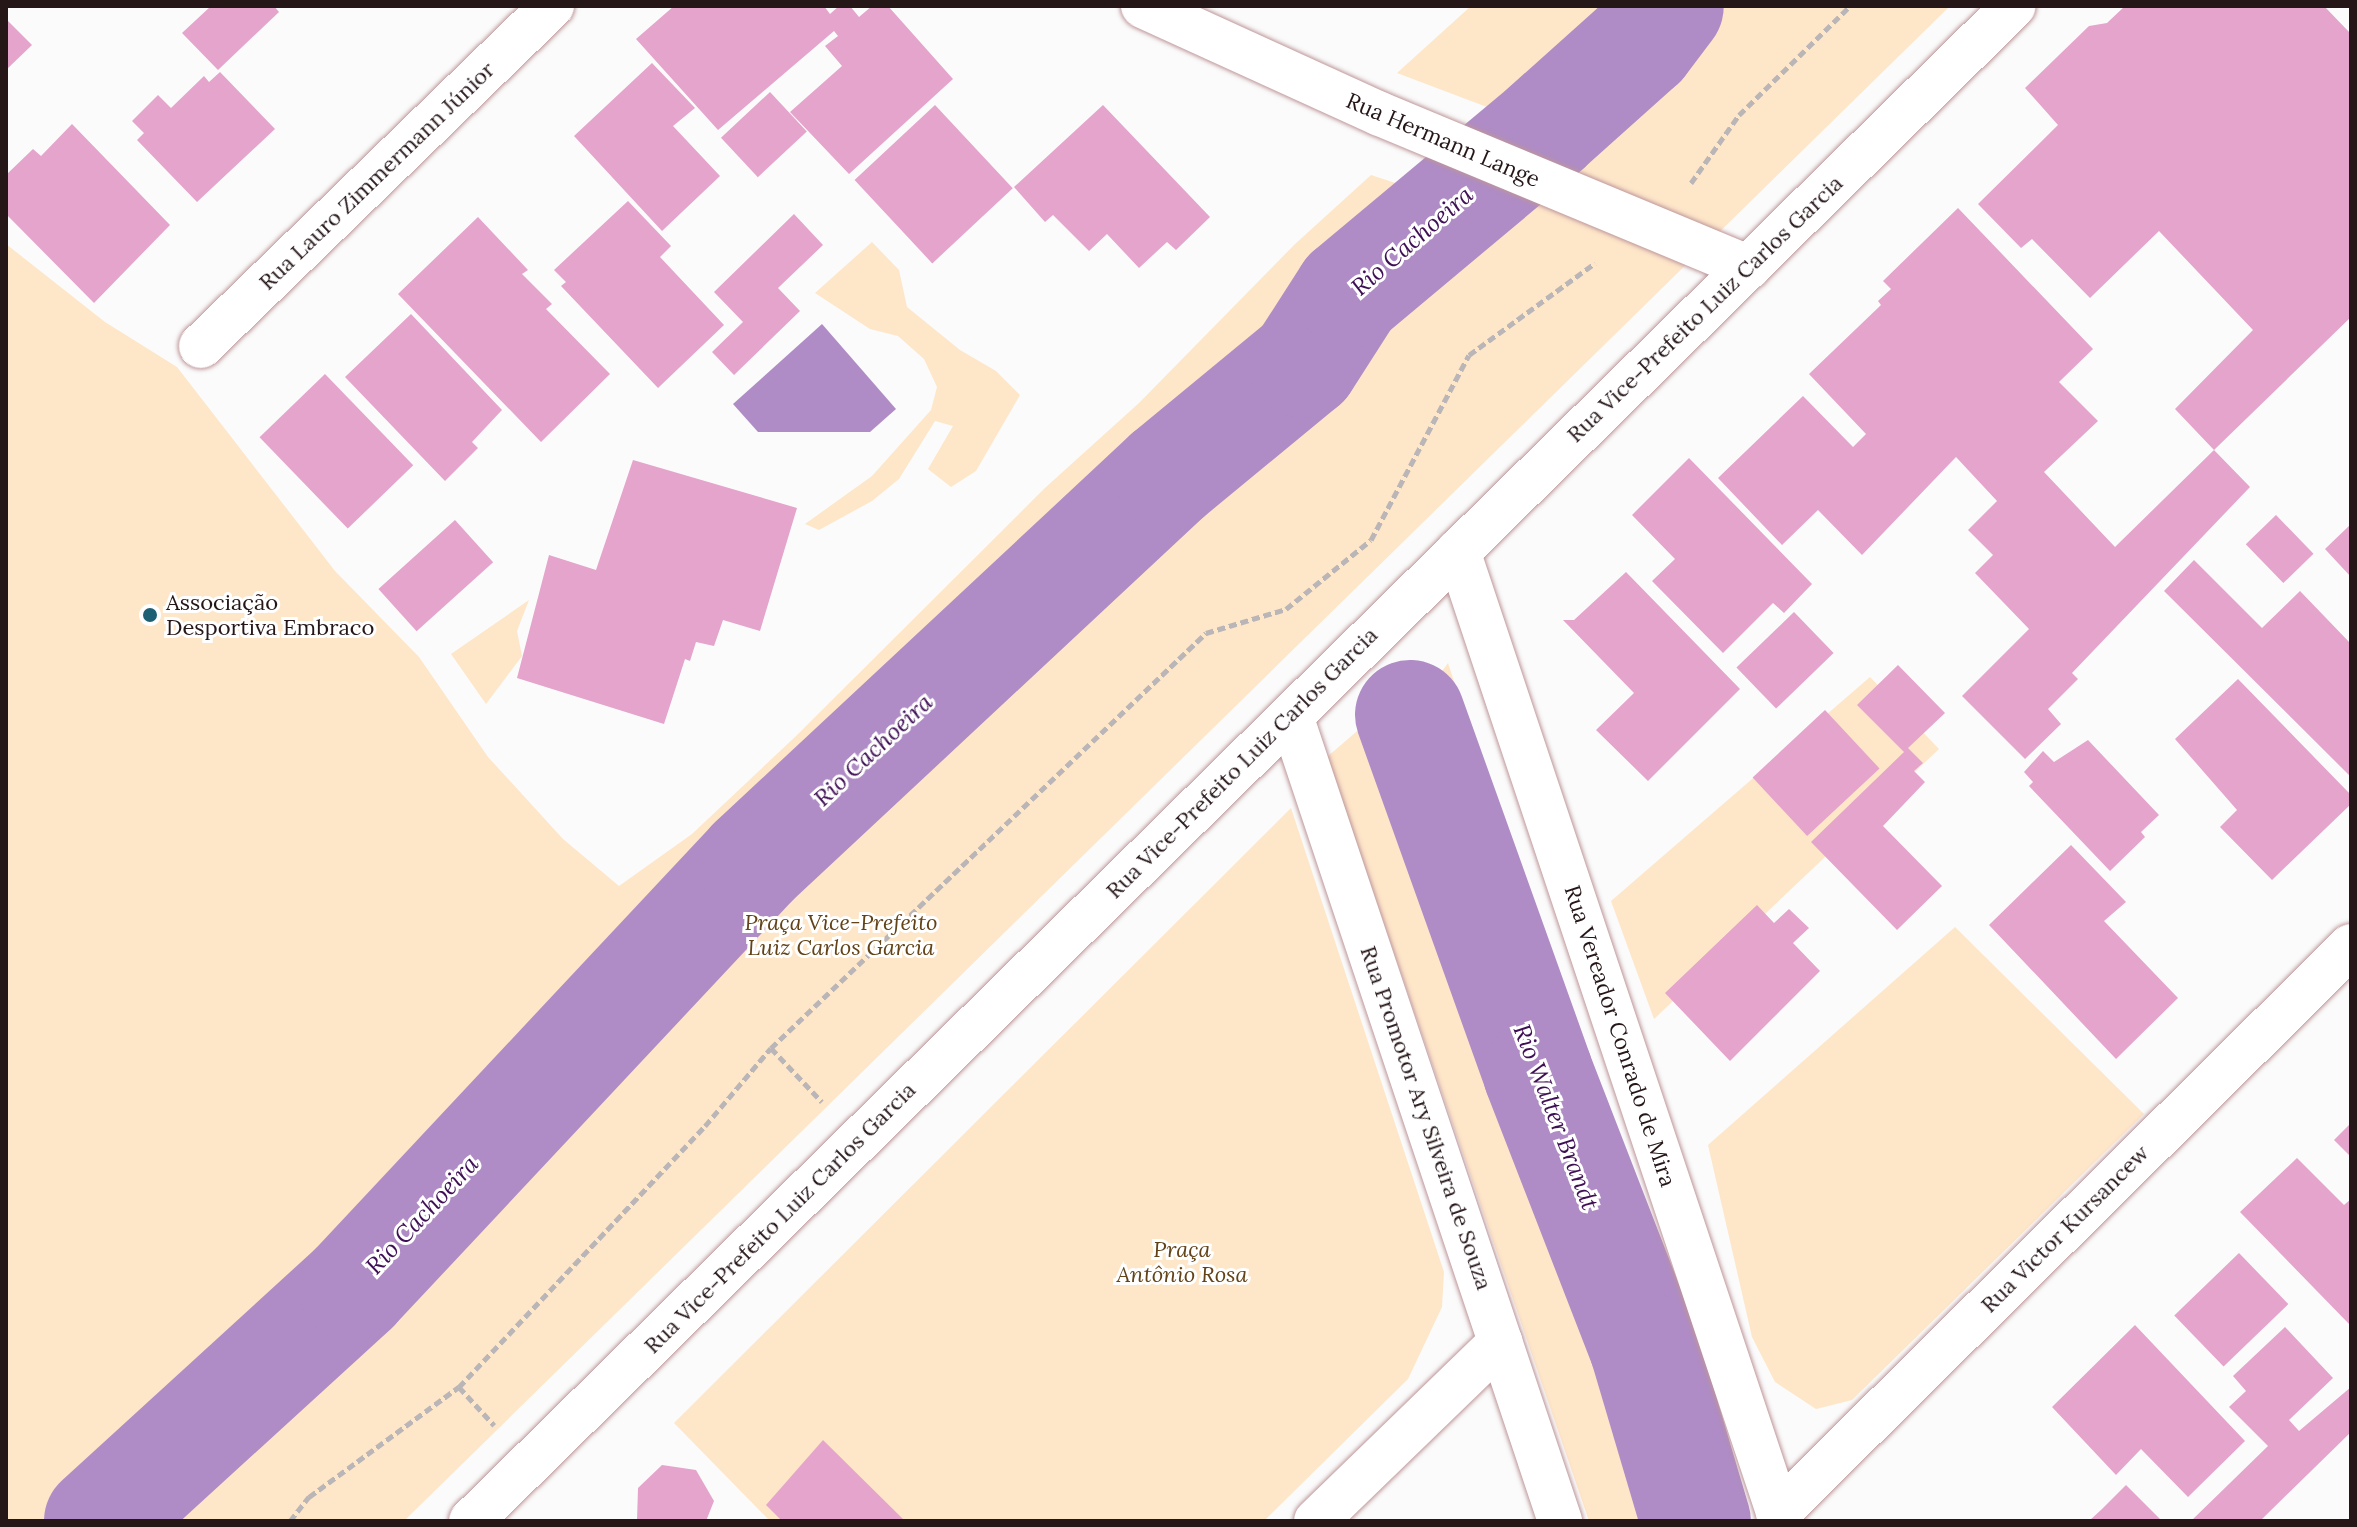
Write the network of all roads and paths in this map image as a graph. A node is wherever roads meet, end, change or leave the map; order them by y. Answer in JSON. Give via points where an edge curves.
{"nodes":[{"id":1,"x":552,"y":6,"type":"edge"},
{"id":2,"x":1143,"y":6,"type":"edge"},
{"id":3,"x":1850,"y":6,"type":"edge"},
{"id":4,"x":2014,"y":6,"type":"edge"},
{"id":5,"x":1646,"y":226,"type":"junction"},
{"id":6,"x":1748,"y":267,"type":"junction"},
{"id":7,"x":201,"y":346,"type":"dead end"},
{"id":8,"x":1458,"y":551,"type":"junction"},
{"id":9,"x":1291,"y":716,"type":"junction"},
{"id":10,"x":2351,"y":946,"type":"edge"},
{"id":11,"x":771,"y":1048,"type":"junction"},
{"id":12,"x":858,"y":1141,"type":"junction"},
{"id":13,"x":1501,"y":1342,"type":"junction"},
{"id":14,"x":1780,"y":1517,"type":"edge"},
{"id":15,"x":290,"y":1521,"type":"edge"},
{"id":16,"x":471,"y":1521,"type":"edge"},
{"id":17,"x":1316,"y":1521,"type":"edge"},
{"id":18,"x":1560,"y":1521,"type":"edge"}],
"edges":[{"from":1,"to":7,"type":"street","name":"Rua Lauro Zimmermann Júnior"},
{"from":2,"to":5,"type":"street","name":"Rua Hermann Lange"},
{"from":3,"to":5,"type":"path","via":[[1739,115],[1678,202]]},
{"from":4,"to":6,"type":"street","name":"Rua Vice-Prefeito Luiz Carlos Garcia"},
{"from":5,"to":6,"type":"street","name":"Rua Hermann Lange"},
{"from":5,"to":11,"type":"path","via":[[1469,355],[1371,540],[1286,609],[1206,633]]},
{"from":6,"to":8,"type":"street","name":"Rua Vice-Prefeito Luiz Carlos Garcia"},
{"from":8,"to":9,"type":"street","name":"Rua Vice-Prefeito Luiz Carlos Garcia"},
{"from":8,"to":14,"type":"street","name":"Rua Vereador Conrado de Mira"},
{"from":9,"to":12,"type":"street","name":"Rua Vice-Prefeito Luiz Carlos Garcia"},
{"from":9,"to":13,"type":"street","name":"Rua Promotor Ary Silveira de Souza"},
{"from":10,"to":14,"type":"street","name":"Rua Victor Kursancew"},
{"from":11,"to":12,"type":"path"},
{"from":11,"to":15,"type":"path","via":[[705,1126],[459,1387],[309,1497]]},
{"from":12,"to":16,"type":"street","name":"Rua Vice-Prefeito Luiz Carlos Garcia"},
{"from":13,"to":17,"type":"street"},
{"from":13,"to":18,"type":"street","name":"Rua Promotor Ary Silveira de Souza"}]}
